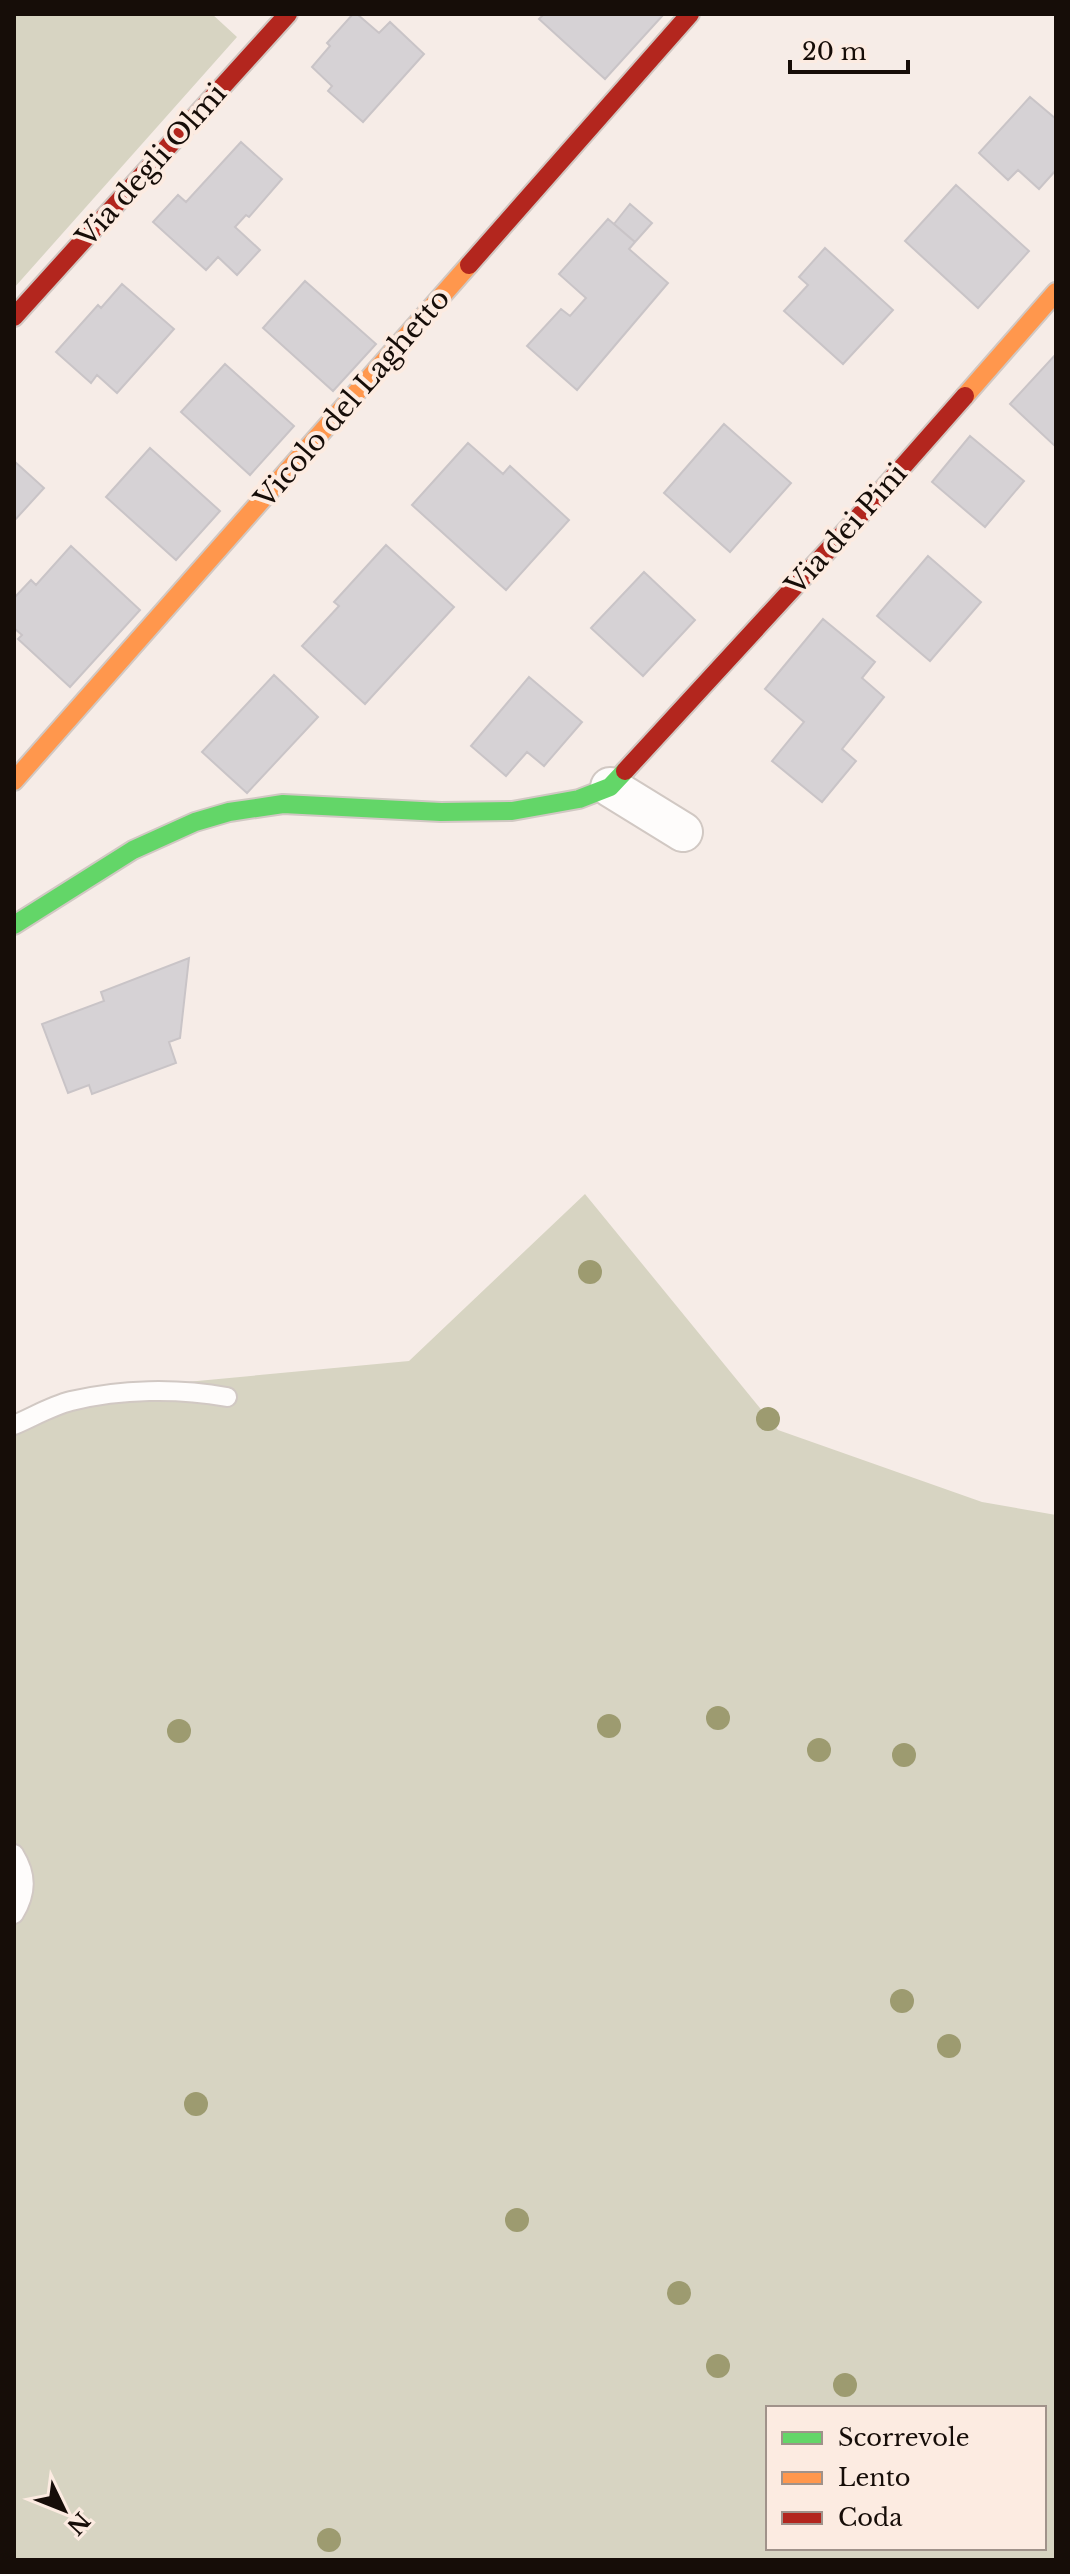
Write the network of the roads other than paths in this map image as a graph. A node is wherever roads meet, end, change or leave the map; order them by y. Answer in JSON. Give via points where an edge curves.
{"nodes":[{"id":1,"x":288,"y":14,"type":"edge"},
{"id":2,"x":690,"y":14,"type":"edge"},
{"id":3,"x":1056,"y":292,"type":"edge"},
{"id":4,"x":14,"y":317,"type":"edge"},
{"id":5,"x":14,"y":781,"type":"edge"},
{"id":6,"x":610,"y":783,"type":"junction"},
{"id":7,"x":683,"y":832,"type":"dead end"},
{"id":8,"x":14,"y":925,"type":"edge"},
{"id":9,"x":227,"y":1397,"type":"dead end"},
{"id":10,"x":14,"y":1425,"type":"edge"},
{"id":11,"x":14,"y":1854,"type":"edge"},
{"id":12,"x":14,"y":1914,"type":"edge"}],
"edges":[{"from":1,"to":4,"type":"street","name":"Via degli Olmi"},
{"from":2,"to":5,"type":"street","name":"Vicolo del Laghetto"},
{"from":3,"to":6,"type":"street","name":"Via dei Pini","via":[[854,522]]},
{"from":6,"to":7,"type":"street"},
{"from":6,"to":8,"type":"street","via":[[520,810],[283,804],[222,813],[143,843]]},
{"from":9,"to":10,"type":"lane","via":[[156,1391],[72,1400]]},
{"from":11,"to":12,"type":"lane","via":[[26,1876]]}]}
